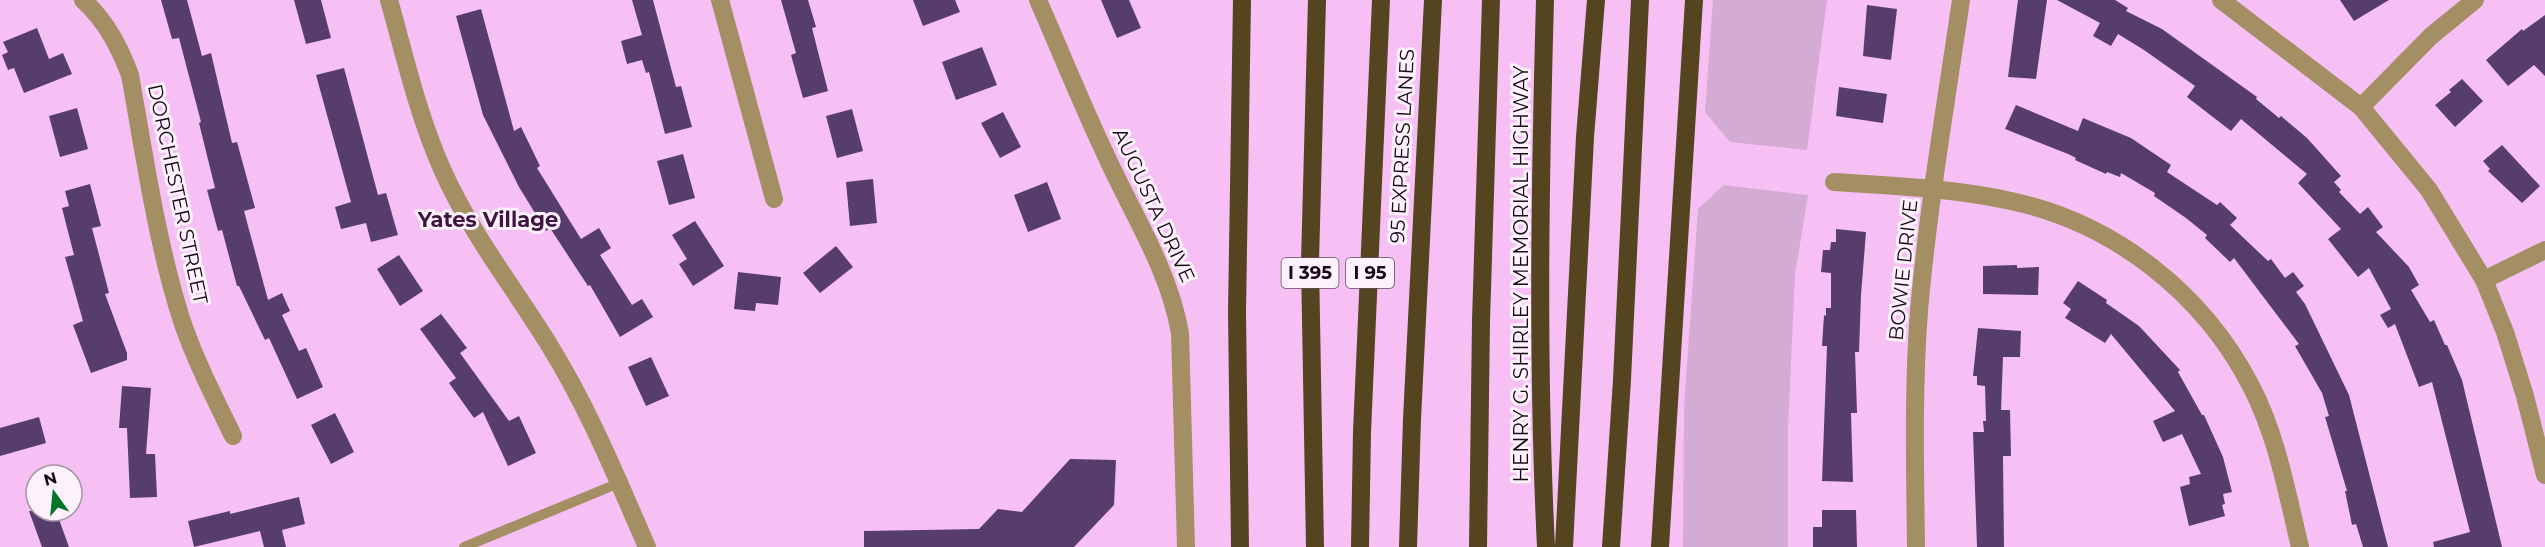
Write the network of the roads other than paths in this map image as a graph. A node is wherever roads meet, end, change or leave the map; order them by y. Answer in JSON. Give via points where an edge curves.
{"nodes":[{"id":1,"x":83,"y":0,"type":"edge"},
{"id":2,"x":389,"y":0,"type":"edge"},
{"id":3,"x":720,"y":0,"type":"edge"},
{"id":4,"x":1038,"y":0,"type":"edge"},
{"id":5,"x":1242,"y":0,"type":"edge"},
{"id":6,"x":1317,"y":0,"type":"edge"},
{"id":7,"x":1381,"y":0,"type":"edge"},
{"id":8,"x":1433,"y":0,"type":"edge"},
{"id":9,"x":1491,"y":0,"type":"edge"},
{"id":10,"x":1545,"y":0,"type":"edge"},
{"id":11,"x":1596,"y":0,"type":"edge"},
{"id":12,"x":1640,"y":0,"type":"edge"},
{"id":13,"x":1694,"y":0,"type":"edge"},
{"id":14,"x":1961,"y":0,"type":"edge"},
{"id":15,"x":2221,"y":0,"type":"edge"},
{"id":16,"x":2475,"y":0,"type":"edge"},
{"id":17,"x":2361,"y":107,"type":"junction"},
{"id":18,"x":1834,"y":182,"type":"dead end"},
{"id":19,"x":1934,"y":189,"type":"junction"},
{"id":20,"x":774,"y":199,"type":"dead end"},
{"id":21,"x":2545,"y":250,"type":"edge"},
{"id":22,"x":2484,"y":280,"type":"junction"},
{"id":23,"x":1412,"y":419,"type":"junction"},
{"id":24,"x":233,"y":436,"type":"dead end"},
{"id":25,"x":2545,"y":475,"type":"edge"},
{"id":26,"x":619,"y":483,"type":"junction"},
{"id":27,"x":464,"y":547,"type":"edge"},
{"id":28,"x":647,"y":547,"type":"edge"},
{"id":29,"x":1186,"y":547,"type":"edge"},
{"id":30,"x":1240,"y":547,"type":"edge"},
{"id":31,"x":1315,"y":547,"type":"edge"},
{"id":32,"x":1360,"y":547,"type":"edge"},
{"id":33,"x":1408,"y":547,"type":"edge"},
{"id":34,"x":1417,"y":547,"type":"edge"},
{"id":35,"x":1478,"y":547,"type":"edge"},
{"id":36,"x":1546,"y":547,"type":"edge"},
{"id":37,"x":1564,"y":547,"type":"edge"},
{"id":38,"x":1611,"y":547,"type":"edge"},
{"id":39,"x":1660,"y":547,"type":"edge"},
{"id":40,"x":1916,"y":547,"type":"edge"},
{"id":41,"x":2300,"y":547,"type":"edge"}],
"edges":[{"from":1,"to":24,"type":"street","name":"DORCHESTER STREET","via":[[105,23],[130,75],[177,306]]},
{"from":2,"to":26,"type":"street","via":[[417,102],[442,168],[480,243],[548,343],[579,397]]},
{"from":3,"to":20,"type":"street"},
{"from":4,"to":29,"type":"street","name":"AUGUSTA DRIVE","via":[[1175,304],[1180,333]]},
{"from":5,"to":30,"type":"highway","via":[[1237,312]]},
{"from":6,"to":31,"type":"highway","number":"I 395","via":[[1310,262]]},
{"from":7,"to":32,"type":"highway","number":"I 95"},
{"from":8,"to":23,"type":"highway","name":"95 EXPRESS LANES"},
{"from":9,"to":35,"type":"highway"},
{"from":10,"to":36,"type":"highway","name":"HENRY G. SHIRLEY MEMORIAL HIGHWAY","via":[[1540,231]]},
{"from":11,"to":37,"type":"highway","via":[[1585,136]]},
{"from":12,"to":38,"type":"highway"},
{"from":13,"to":39,"type":"highway"},
{"from":14,"to":19,"type":"street","name":"BOWIE DRIVE"},
{"from":15,"to":17,"type":"street"},
{"from":16,"to":17,"type":"street","via":[[2431,36]]},
{"from":17,"to":22,"type":"street","via":[[2429,190]]},
{"from":18,"to":19,"type":"street"},
{"from":19,"to":40,"type":"street","name":"BOWIE DRIVE","via":[[1915,378]]},
{"from":19,"to":41,"type":"street","via":[[2012,201],[2081,224],[2138,256],[2176,288],[2220,337],[2252,387],[2280,464]]},
{"from":21,"to":22,"type":"street"},
{"from":22,"to":25,"type":"street","via":[[2505,332]]},
{"from":23,"to":33,"type":"highway","name":"95 EXPRESS LANES"},
{"from":23,"to":34,"type":"highway"},
{"from":26,"to":27,"type":"lane"},
{"from":26,"to":28,"type":"street"}]}
